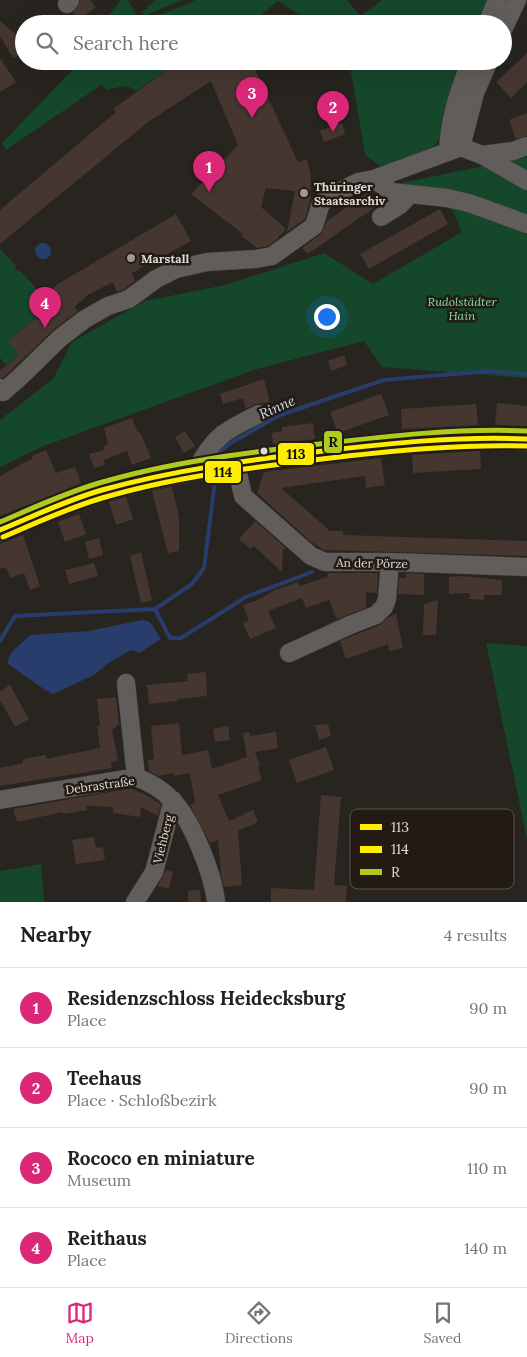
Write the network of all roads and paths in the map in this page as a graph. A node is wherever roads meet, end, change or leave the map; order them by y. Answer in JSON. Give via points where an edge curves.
{"nodes":[{"id":1,"x":497,"y":0,"type":"edge"},
{"id":2,"x":517,"y":0,"type":"edge"},
{"id":3,"x":491,"y":15,"type":"edge"},
{"id":4,"x":510,"y":15,"type":"edge"},
{"id":5,"x":468,"y":70,"type":"edge"},
{"id":6,"x":485,"y":70,"type":"edge"},
{"id":7,"x":527,"y":146,"type":"edge"},
{"id":8,"x":454,"y":149,"type":"junction"},
{"id":9,"x":482,"y":155,"type":"junction"},
{"id":10,"x":374,"y":179,"type":"junction"},
{"id":11,"x":527,"y":181,"type":"edge"},
{"id":12,"x":410,"y":194,"type":"junction"},
{"id":13,"x":381,"y":217,"type":"dead end"},
{"id":14,"x":527,"y":224,"type":"edge"},
{"id":15,"x":0,"y":388,"type":"edge"},
{"id":16,"x":259,"y":414,"type":"dead end"},
{"id":17,"x":527,"y":439,"type":"edge"},
{"id":18,"x":218,"y":466,"type":"junction"},
{"id":19,"x":0,"y":530,"type":"edge"},
{"id":20,"x":390,"y":562,"type":"junction"},
{"id":21,"x":527,"y":566,"type":"edge"},
{"id":22,"x":289,"y":653,"type":"dead end"},
{"id":23,"x":126,"y":684,"type":"dead end"},
{"id":24,"x":136,"y":777,"type":"junction"},
{"id":25,"x":0,"y":800,"type":"edge"},
{"id":26,"x":173,"y":800,"type":"junction"},
{"id":27,"x":135,"y":902,"type":"edge"},
{"id":28,"x":216,"y":902,"type":"edge"}],
"edges":[{"from":1,"to":3,"type":"street"},
{"from":2,"to":4,"type":"street"},
{"from":5,"to":8,"type":"street","via":[[448,134]]},
{"from":6,"to":8,"type":"street"},
{"from":7,"to":9,"type":"street"},
{"from":8,"to":9,"type":"street"},
{"from":8,"to":10,"type":"street"},
{"from":9,"to":11,"type":"street"},
{"from":10,"to":12,"type":"street","via":[[392,192]]},
{"from":10,"to":15,"type":"street","via":[[358,182],[321,204],[314,226],[272,256],[206,262],[176,269],[129,299],[108,306],[60,338],[3,392]]},
{"from":12,"to":13,"type":"street"},
{"from":12,"to":14,"type":"street","via":[[469,203]]},
{"from":16,"to":18,"type":"street","via":[[229,429],[207,449]]},
{"from":17,"to":18,"type":"main road","via":[[494,437],[406,442]]},
{"from":18,"to":19,"type":"main road","via":[[102,490]]},
{"from":18,"to":20,"type":"street","name":"An der Pörze","via":[[243,496],[311,556],[325,562]]},
{"from":20,"to":21,"type":"street","name":"An der Pörze"},
{"from":20,"to":22,"type":"street","via":[[387,598],[376,615]]},
{"from":23,"to":24,"type":"street"},
{"from":24,"to":25,"type":"street","name":"Debrastraße"},
{"from":24,"to":26,"type":"street","name":"Debrastraße"},
{"from":26,"to":27,"type":"street","name":"Viehberg","via":[[154,872]]},
{"from":26,"to":28,"type":"street","name":"Debrastraße","via":[[209,870]]}]}
